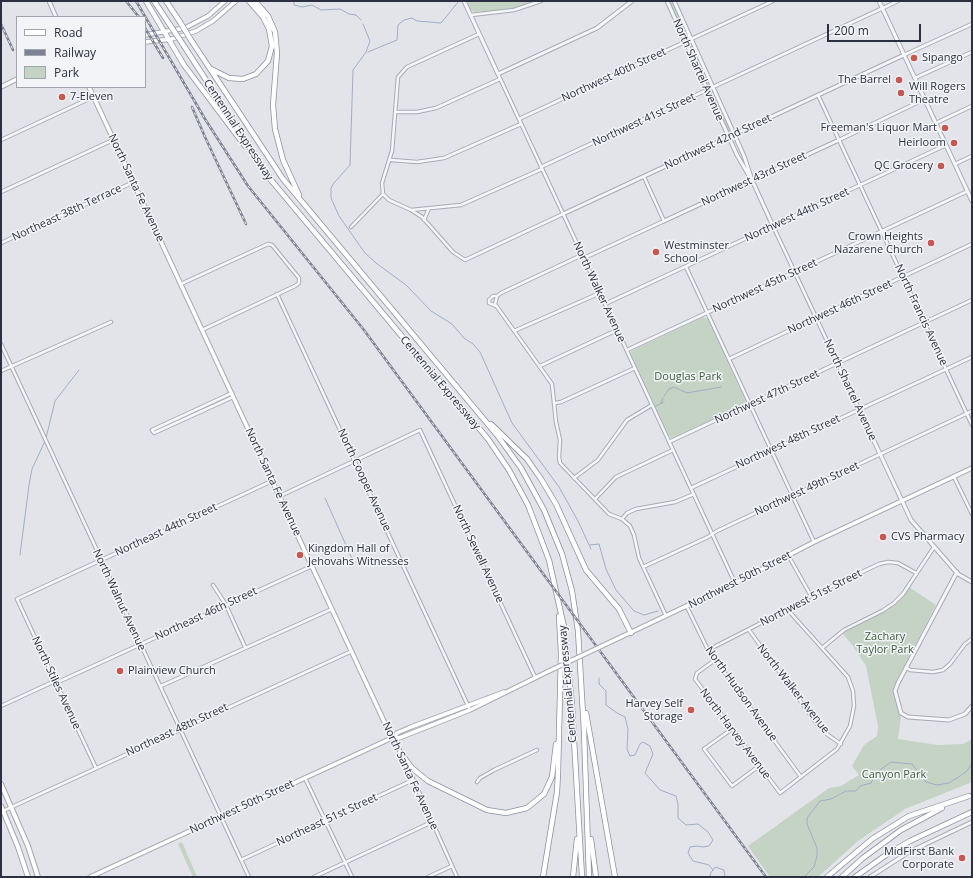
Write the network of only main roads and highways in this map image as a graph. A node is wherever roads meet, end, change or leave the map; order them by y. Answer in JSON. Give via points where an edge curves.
{"nodes":[{"id":1,"x":146,"y":1,"type":"edge"},
{"id":2,"x":154,"y":1,"type":"edge"},
{"id":3,"x":166,"y":1,"type":"edge"},
{"id":4,"x":225,"y":1,"type":"edge"},
{"id":5,"x":236,"y":1,"type":"edge"},
{"id":6,"x":249,"y":1,"type":"edge"},
{"id":7,"x":255,"y":1,"type":"edge"},
{"id":8,"x":164,"y":32,"type":"junction"},
{"id":9,"x":146,"y":35,"type":"edge"},
{"id":10,"x":168,"y":40,"type":"junction"},
{"id":11,"x":146,"y":42,"type":"edge"},
{"id":12,"x":209,"y":68,"type":"junction"},
{"id":13,"x":16,"y":80,"type":"edge"},
{"id":14,"x":1,"y":87,"type":"edge"},
{"id":15,"x":90,"y":88,"type":"edge"},
{"id":16,"x":260,"y":164,"type":"junction"},
{"id":17,"x":303,"y":204,"type":"junction"},
{"id":18,"x":470,"y":403,"type":"junction"},
{"id":19,"x":972,"y":468,"type":"edge"},
{"id":20,"x":558,"y":600,"type":"junction"},
{"id":21,"x":631,"y":633,"type":"junction"},
{"id":22,"x":508,"y":691,"type":"junction"},
{"id":23,"x":582,"y":692,"type":"junction"},
{"id":24,"x":560,"y":706,"type":"junction"},
{"id":25,"x":394,"y":737,"type":"junction"},
{"id":26,"x":400,"y":752,"type":"road end"},
{"id":27,"x":1,"y":784,"type":"edge"},
{"id":28,"x":970,"y":795,"type":"edge"},
{"id":29,"x":1,"y":806,"type":"edge"},
{"id":30,"x":972,"y":812,"type":"edge"},
{"id":31,"x":588,"y":815,"type":"junction"},
{"id":32,"x":579,"y":826,"type":"junction"},
{"id":33,"x":28,"y":877,"type":"edge"},
{"id":34,"x":38,"y":877,"type":"edge"},
{"id":35,"x":90,"y":877,"type":"edge"},
{"id":36,"x":543,"y":877,"type":"edge"},
{"id":37,"x":573,"y":877,"type":"edge"},
{"id":38,"x":582,"y":877,"type":"edge"},
{"id":39,"x":589,"y":877,"type":"edge"},
{"id":40,"x":596,"y":877,"type":"edge"},
{"id":41,"x":615,"y":877,"type":"edge"},
{"id":42,"x":827,"y":877,"type":"edge"},
{"id":43,"x":842,"y":877,"type":"edge"},
{"id":44,"x":855,"y":877,"type":"edge"}],
"edges":[{"from":1,"to":8,"type":"highway"},
{"from":2,"to":16,"type":"highway","name":"Centennial Expressway","bridge":true},
{"from":3,"to":12,"type":"highway","name":"Centennial Expressway","bridge":true},
{"from":4,"to":8,"type":"main road","via":[[204,19],[185,28]]},
{"from":5,"to":10,"type":"main road","via":[[204,27]]},
{"from":6,"to":12,"type":"highway","via":[[263,17],[269,29],[272,46],[268,61],[256,74],[238,79],[229,78]]},
{"from":7,"to":17,"type":"highway","via":[[268,16],[275,32],[275,129],[283,160]]},
{"from":8,"to":9,"type":"main road"},
{"from":8,"to":10,"type":"highway"},
{"from":10,"to":11,"type":"main road"},
{"from":10,"to":16,"type":"highway","via":[[226,123]]},
{"from":12,"to":17,"type":"highway","name":"Centennial Expressway","via":[[271,163]]},
{"from":13,"to":14,"type":"main road"},
{"from":15,"to":25,"type":"main road","name":"North Santa Fe Avenue","via":[[388,730]]},
{"from":16,"to":20,"type":"highway","name":"Centennial Expressway","via":[[287,200],[443,384],[500,457],[522,492],[537,525],[549,560]]},
{"from":17,"to":18,"type":"highway","name":"Centennial Expressway"},
{"from":18,"to":21,"type":"highway","via":[[536,470],[556,504],[586,570],[619,609]]},
{"from":18,"to":23,"type":"highway","name":"Centennial Expressway","via":[[521,468],[552,527],[562,554],[575,610]]},
{"from":19,"to":21,"type":"main road","name":"Northwest 50th Street","via":[[814,542]]},
{"from":20,"to":24,"type":"highway"},
{"from":20,"to":32,"type":"highway","name":"Centennial Expressway","via":[[564,627],[572,705]]},
{"from":21,"to":22,"type":"main road","name":"Northwest 50th Street","bridge":true},
{"from":22,"to":25,"type":"main road","name":"Northwest 50th Street","via":[[470,710],[399,738]]},
{"from":22,"to":25,"type":"main road","name":"Northwest 50th Street","via":[[397,732]]},
{"from":23,"to":31,"type":"highway","name":"Centennial Expressway"},
{"from":23,"to":41,"type":"highway"},
{"from":24,"to":26,"type":"highway","via":[[554,765],[549,784],[536,802],[518,811],[490,811],[432,783],[414,770]]},
{"from":24,"to":36,"type":"highway","via":[[557,792]]},
{"from":25,"to":35,"type":"main road","name":"Northwest 50th Street"},
{"from":27,"to":34,"type":"main road","via":[[28,846]]},
{"from":28,"to":42,"type":"highway","via":[[908,816],[872,839]]},
{"from":28,"to":43,"type":"highway","via":[[901,830]]},
{"from":29,"to":33,"type":"main road"},
{"from":30,"to":44,"type":"highway","via":[[910,841]]},
{"from":31,"to":39,"type":"highway"},
{"from":31,"to":40,"type":"highway"},
{"from":32,"to":37,"type":"highway"},
{"from":32,"to":38,"type":"highway"}]}
